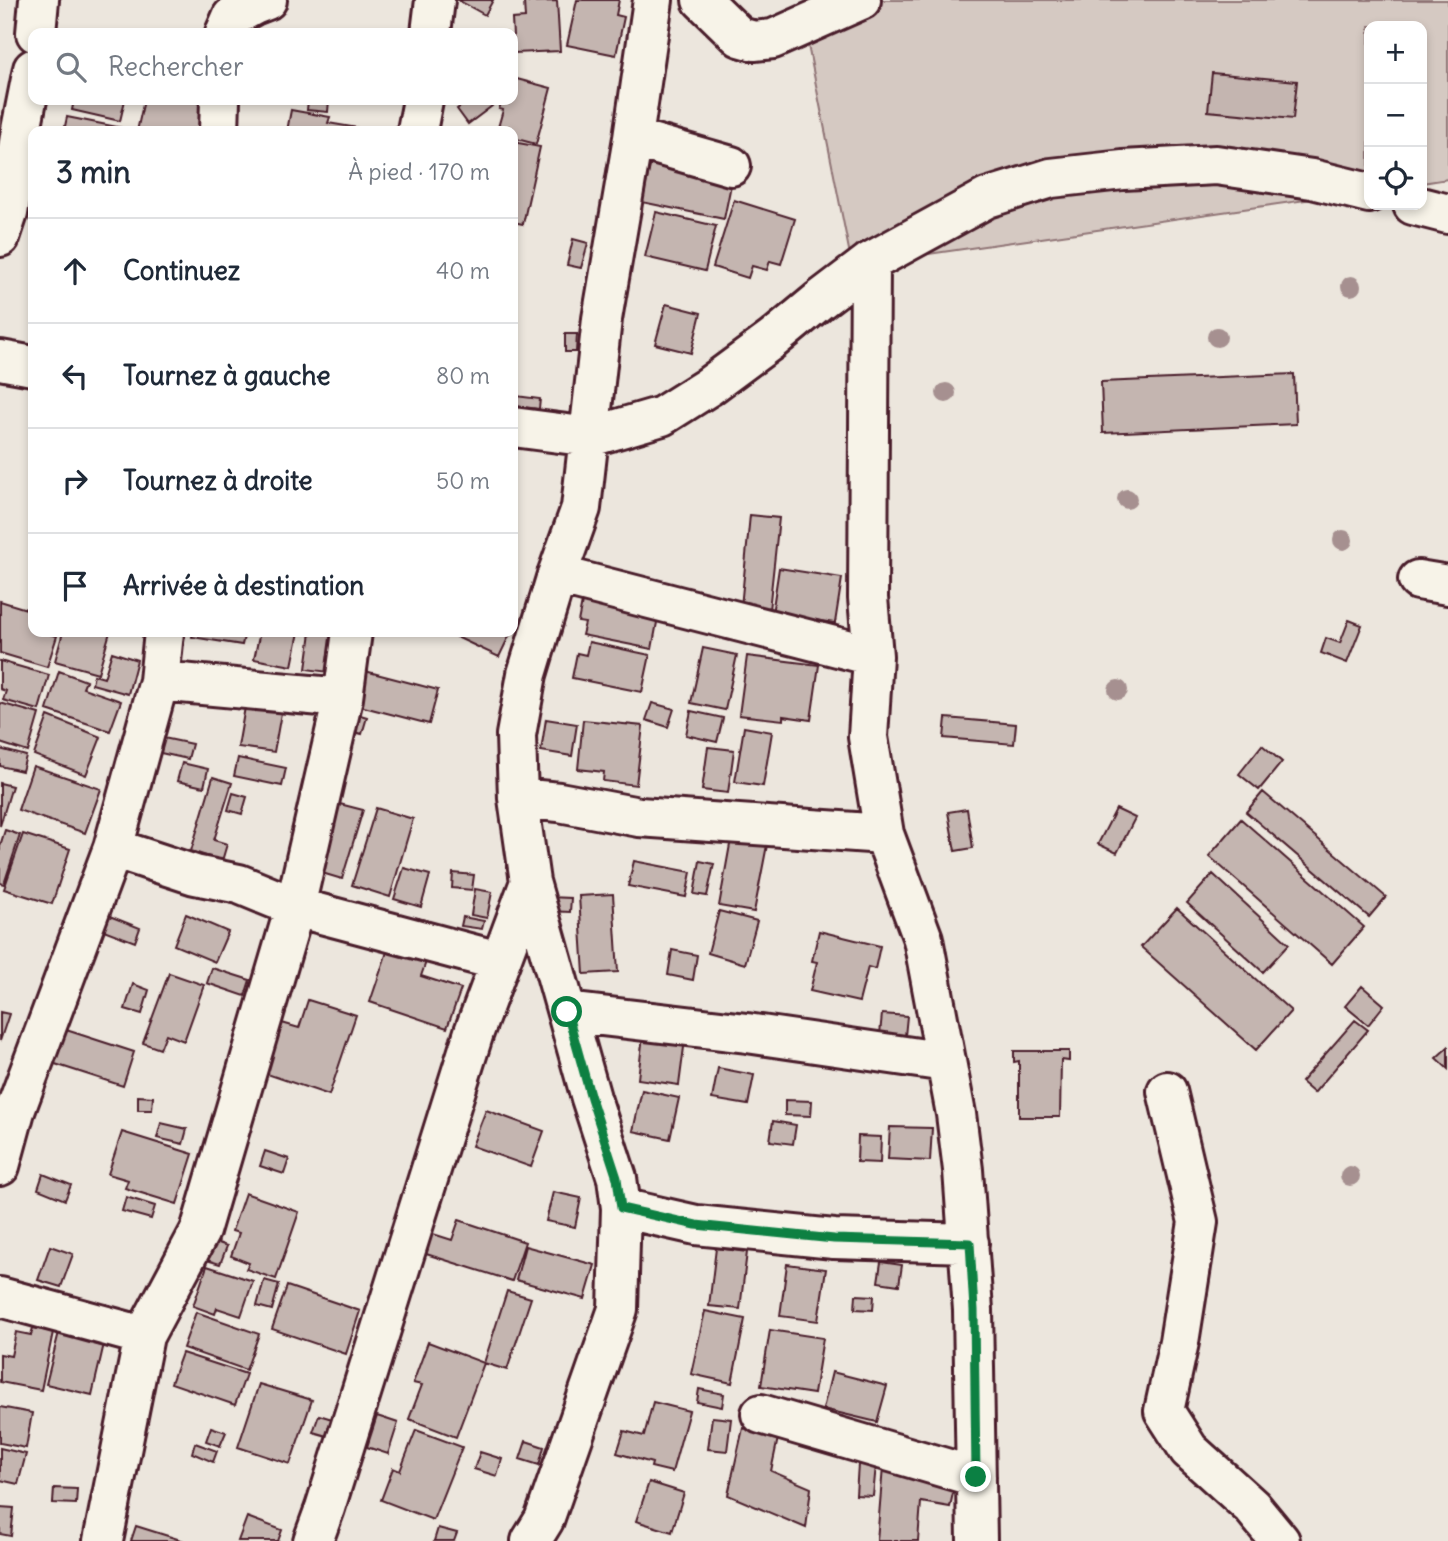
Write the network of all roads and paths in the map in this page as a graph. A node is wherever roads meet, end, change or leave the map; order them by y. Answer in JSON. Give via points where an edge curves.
{"nodes":[{"id":1,"x":39,"y":0,"type":"edge"},
{"id":2,"x":267,"y":0,"type":"edge"},
{"id":3,"x":435,"y":0,"type":"edge"},
{"id":4,"x":653,"y":0,"type":"edge"},
{"id":5,"x":702,"y":0,"type":"edge"},
{"id":6,"x":862,"y":0,"type":"edge"},
{"id":7,"x":36,"y":28,"type":"edge"},
{"id":8,"x":227,"y":28,"type":"edge"},
{"id":9,"x":432,"y":28,"type":"edge"},
{"id":10,"x":28,"y":92,"type":"edge"},
{"id":11,"x":220,"y":105,"type":"edge"},
{"id":12,"x":422,"y":105,"type":"edge"},
{"id":13,"x":219,"y":126,"type":"edge"},
{"id":14,"x":418,"y":126,"type":"edge"},
{"id":15,"x":633,"y":138,"type":"junction"},
{"id":16,"x":731,"y":166,"type":"dead end"},
{"id":17,"x":1364,"y":192,"type":"edge"},
{"id":18,"x":1427,"y":209,"type":"edge"},
{"id":19,"x":1448,"y":214,"type":"edge"},
{"id":20,"x":0,"y":237,"type":"edge"},
{"id":21,"x":870,"y":262,"type":"junction"},
{"id":22,"x":0,"y":360,"type":"edge"},
{"id":23,"x":28,"y":365,"type":"edge"},
{"id":24,"x":518,"y":428,"type":"edge"},
{"id":25,"x":590,"y":438,"type":"junction"},
{"id":26,"x":557,"y":575,"type":"junction"},
{"id":27,"x":163,"y":637,"type":"edge"},
{"id":28,"x":351,"y":637,"type":"edge"},
{"id":29,"x":873,"y":656,"type":"junction"},
{"id":30,"x":159,"y":681,"type":"junction"},
{"id":31,"x":343,"y":698,"type":"junction"},
{"id":32,"x":518,"y":798,"type":"junction"},
{"id":33,"x":884,"y":834,"type":"junction"},
{"id":34,"x":113,"y":848,"type":"junction"},
{"id":35,"x":530,"y":882,"type":"junction"},
{"id":36,"x":295,"y":907,"type":"junction"},
{"id":37,"x":499,"y":961,"type":"junction"},
{"id":38,"x":567,"y":1012,"type":"junction"},
{"id":39,"x":946,"y":1062,"type":"junction"},
{"id":40,"x":1167,"y":1091,"type":"dead end"},
{"id":41,"x":7,"y":1109,"type":"edge"},
{"id":42,"x":0,"y":1166,"type":"edge"},
{"id":43,"x":621,"y":1208,"type":"junction"},
{"id":44,"x":970,"y":1243,"type":"junction"},
{"id":45,"x":0,"y":1297,"type":"edge"},
{"id":46,"x":144,"y":1336,"type":"junction"},
{"id":47,"x":761,"y":1414,"type":"dead end"},
{"id":48,"x":976,"y":1477,"type":"junction"},
{"id":49,"x":103,"y":1541,"type":"edge"},
{"id":50,"x":313,"y":1541,"type":"edge"},
{"id":51,"x":531,"y":1541,"type":"edge"},
{"id":52,"x":977,"y":1541,"type":"edge"},
{"id":53,"x":1280,"y":1541,"type":"edge"}],
"edges":[{"from":1,"to":7,"type":"street"},
{"from":2,"to":8,"type":"street","via":[[232,17]]},
{"from":3,"to":9,"type":"street"},
{"from":4,"to":15,"type":"street"},
{"from":5,"to":6,"type":"street","via":[[740,37],[754,41],[773,39]]},
{"from":10,"to":20,"type":"street"},
{"from":11,"to":13,"type":"street"},
{"from":12,"to":14,"type":"street"},
{"from":15,"to":16,"type":"street"},
{"from":15,"to":25,"type":"street","via":[[602,319]]},
{"from":17,"to":21,"type":"street","via":[[1216,165],[1051,178],[986,198]]},
{"from":18,"to":19,"type":"street"},
{"from":21,"to":25,"type":"street","via":[[708,387],[662,416]]},
{"from":21,"to":29,"type":"street","via":[[868,598]]},
{"from":22,"to":23,"type":"street"},
{"from":24,"to":25,"type":"street"},
{"from":25,"to":26,"type":"street","via":[[581,508]]},
{"from":26,"to":29,"type":"street"},
{"from":26,"to":32,"type":"street","via":[[527,674],[516,735]]},
{"from":27,"to":30,"type":"street"},
{"from":28,"to":31,"type":"street"},
{"from":29,"to":33,"type":"street","via":[[868,737]]},
{"from":30,"to":31,"type":"street"},
{"from":30,"to":34,"type":"street"},
{"from":31,"to":36,"type":"street"},
{"from":32,"to":33,"type":"street","via":[[639,817]]},
{"from":32,"to":35,"type":"street"},
{"from":33,"to":39,"type":"street","via":[[923,939]]},
{"from":34,"to":36,"type":"street","via":[[239,884]]},
{"from":34,"to":41,"type":"street"},
{"from":35,"to":37,"type":"street"},
{"from":35,"to":38,"type":"street"},
{"from":36,"to":37,"type":"street"},
{"from":36,"to":46,"type":"street","via":[[200,1231]]},
{"from":37,"to":50,"type":"street"},
{"from":38,"to":39,"type":"street"},
{"from":38,"to":43,"type":"street","via":[[617,1178]]},
{"from":39,"to":44,"type":"street"},
{"from":40,"to":53,"type":"street","via":[[1198,1222],[1180,1342],[1164,1410],[1189,1450],[1252,1507]]},
{"from":41,"to":42,"type":"street"},
{"from":43,"to":44,"type":"street","via":[[696,1225],[834,1239]]},
{"from":43,"to":51,"type":"street","via":[[618,1308],[544,1520]]},
{"from":44,"to":48,"type":"street"},
{"from":45,"to":46,"type":"street"},
{"from":46,"to":49,"type":"street"},
{"from":47,"to":48,"type":"street"},
{"from":48,"to":52,"type":"street"}]}
